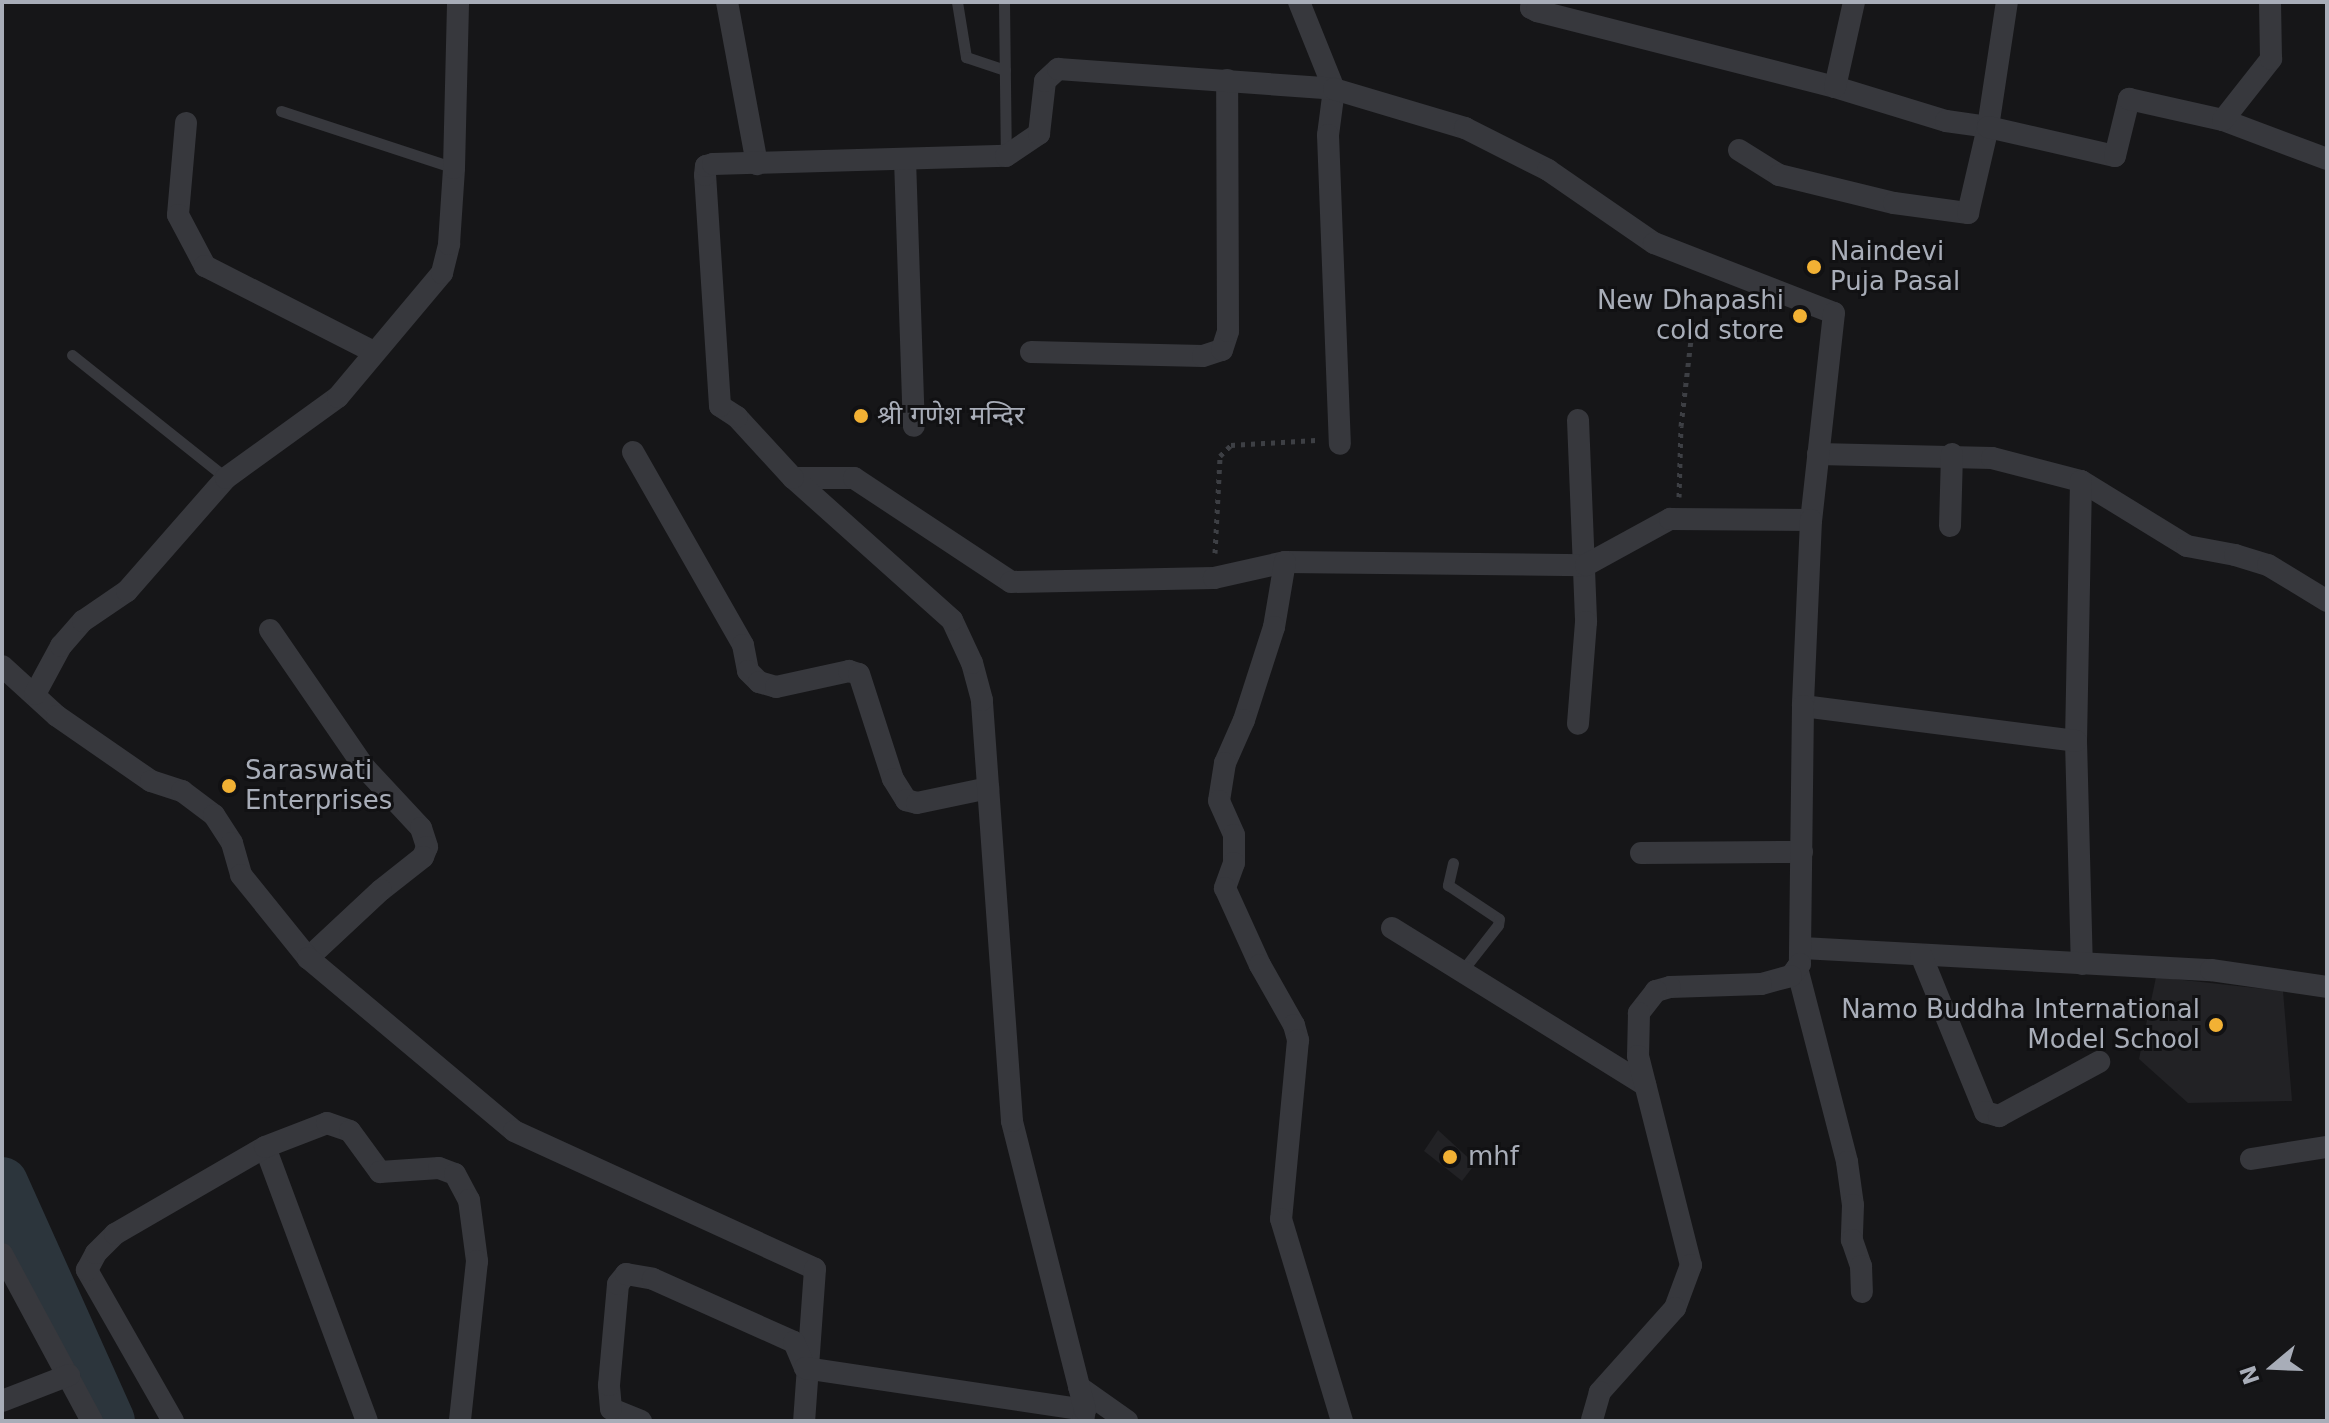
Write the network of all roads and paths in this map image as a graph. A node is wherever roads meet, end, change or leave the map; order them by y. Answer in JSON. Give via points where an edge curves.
{"nodes":[{"id":1,"x":458,"y":2,"type":"edge"},
{"id":2,"x":727,"y":2,"type":"edge"},
{"id":3,"x":957,"y":2,"type":"edge"},
{"id":4,"x":1004,"y":2,"type":"edge"},
{"id":5,"x":1299,"y":2,"type":"edge"},
{"id":6,"x":1532,"y":2,"type":"edge"},
{"id":7,"x":1854,"y":2,"type":"edge"},
{"id":8,"x":2007,"y":2,"type":"edge"},
{"id":9,"x":2270,"y":2,"type":"edge"},
{"id":10,"x":1005,"y":70,"type":"junction"},
{"id":11,"x":1227,"y":80,"type":"junction"},
{"id":12,"x":1835,"y":87,"type":"junction"},
{"id":13,"x":1334,"y":89,"type":"junction"},
{"id":14,"x":281,"y":111,"type":"dead end"},
{"id":15,"x":2223,"y":120,"type":"junction"},
{"id":16,"x":186,"y":123,"type":"dead end"},
{"id":17,"x":1988,"y":127,"type":"junction"},
{"id":18,"x":1739,"y":150,"type":"dead end"},
{"id":19,"x":1006,"y":156,"type":"junction"},
{"id":20,"x":905,"y":159,"type":"junction"},
{"id":21,"x":2327,"y":159,"type":"edge"},
{"id":22,"x":757,"y":164,"type":"junction"},
{"id":23,"x":454,"y":168,"type":"junction"},
{"id":24,"x":1693,"y":323,"type":"dead end"},
{"id":25,"x":374,"y":352,"type":"junction"},
{"id":26,"x":1031,"y":352,"type":"dead end"},
{"id":27,"x":72,"y":355,"type":"dead end"},
{"id":28,"x":1578,"y":420,"type":"dead end"},
{"id":29,"x":914,"y":426,"type":"dead end"},
{"id":30,"x":1341,"y":442,"type":"joint"},
{"id":31,"x":633,"y":452,"type":"dead end"},
{"id":32,"x":1818,"y":454,"type":"junction"},
{"id":33,"x":1952,"y":454,"type":"junction"},
{"id":34,"x":226,"y":478,"type":"junction"},
{"id":35,"x":793,"y":478,"type":"junction"},
{"id":36,"x":2081,"y":481,"type":"junction"},
{"id":37,"x":1678,"y":518,"type":"junction"},
{"id":38,"x":1811,"y":520,"type":"junction"},
{"id":39,"x":1950,"y":526,"type":"dead end"},
{"id":40,"x":1285,"y":562,"type":"junction"},
{"id":41,"x":1586,"y":565,"type":"junction"},
{"id":42,"x":1214,"y":578,"type":"junction"},
{"id":43,"x":2327,"y":601,"type":"edge"},
{"id":44,"x":270,"y":630,"type":"dead end"},
{"id":45,"x":2,"y":666,"type":"edge"},
{"id":46,"x":35,"y":694,"type":"junction"},
{"id":47,"x":1803,"y":706,"type":"junction"},
{"id":48,"x":1578,"y":724,"type":"dead end"},
{"id":49,"x":2076,"y":741,"type":"junction"},
{"id":50,"x":988,"y":788,"type":"junction"},
{"id":51,"x":1802,"y":852,"type":"junction"},
{"id":52,"x":1641,"y":853,"type":"dead end"},
{"id":53,"x":1453,"y":863,"type":"dead end"},
{"id":54,"x":1392,"y":928,"type":"dead end"},
{"id":55,"x":1921,"y":955,"type":"junction"},
{"id":56,"x":308,"y":958,"type":"junction"},
{"id":57,"x":1800,"y":958,"type":"junction"},
{"id":58,"x":2082,"y":964,"type":"junction"},
{"id":59,"x":1462,"y":971,"type":"junction"},
{"id":60,"x":2327,"y":987,"type":"edge"},
{"id":61,"x":2099,"y":1062,"type":"dead end"},
{"id":62,"x":1645,"y":1085,"type":"junction"},
{"id":63,"x":265,"y":1147,"type":"junction"},
{"id":64,"x":2327,"y":1147,"type":"edge"},
{"id":65,"x":2251,"y":1159,"type":"dead end"},
{"id":66,"x":2,"y":1254,"type":"edge"},
{"id":67,"x":1862,"y":1292,"type":"dead end"},
{"id":68,"x":805,"y":1368,"type":"junction"},
{"id":69,"x":69,"y":1375,"type":"junction"},
{"id":70,"x":1079,"y":1387,"type":"junction"},
{"id":71,"x":2,"y":1401,"type":"edge"},
{"id":72,"x":1084,"y":1415,"type":"edge"},
{"id":73,"x":1592,"y":1420,"type":"edge"},
{"id":74,"x":92,"y":1421,"type":"edge"},
{"id":75,"x":173,"y":1421,"type":"edge"},
{"id":76,"x":367,"y":1421,"type":"edge"},
{"id":77,"x":460,"y":1421,"type":"edge"},
{"id":78,"x":641,"y":1421,"type":"edge"},
{"id":79,"x":804,"y":1421,"type":"edge"},
{"id":80,"x":1127,"y":1421,"type":"edge"},
{"id":81,"x":1342,"y":1421,"type":"edge"}],
"edges":[{"from":1,"to":23,"type":"street"},
{"from":2,"to":22,"type":"street"},
{"from":3,"to":10,"type":"lane","via":[[966,57]]},
{"from":4,"to":10,"type":"lane"},
{"from":5,"to":13,"type":"street"},
{"from":6,"to":12,"type":"street","via":[[1537,11]]},
{"from":7,"to":12,"type":"street"},
{"from":8,"to":17,"type":"street"},
{"from":9,"to":15,"type":"street","via":[[2271,59]]},
{"from":10,"to":19,"type":"lane"},
{"from":11,"to":13,"type":"street"},
{"from":11,"to":19,"type":"street","via":[[1058,69],[1045,81],[1039,134]]},
{"from":11,"to":26,"type":"street","via":[[1228,331],[1222,350],[1203,356]]},
{"from":12,"to":17,"type":"street","via":[[1946,121]]},
{"from":13,"to":30,"type":"street","via":[[1328,135]]},
{"from":13,"to":32,"type":"street","via":[[1465,128],[1548,170],[1654,243],[1834,313]]},
{"from":14,"to":23,"type":"lane"},
{"from":15,"to":17,"type":"street","via":[[2129,99],[2115,156]]},
{"from":15,"to":21,"type":"street"},
{"from":16,"to":25,"type":"street","via":[[178,215],[205,266]]},
{"from":17,"to":18,"type":"street","via":[[1968,213],[1894,203],[1779,175]]},
{"from":19,"to":20,"type":"street"},
{"from":20,"to":22,"type":"street"},
{"from":20,"to":29,"type":"street"},
{"from":22,"to":35,"type":"street","via":[[706,166],[718,397],[720,406],[737,417]]},
{"from":23,"to":25,"type":"street","via":[[442,273]]},
{"from":24,"to":37,"type":"path","via":[[1681,426]]},
{"from":25,"to":34,"type":"street","via":[[338,397]]},
{"from":27,"to":34,"type":"lane"},
{"from":28,"to":41,"type":"street"},
{"from":30,"to":42,"type":"path","via":[[1231,445],[1220,456]]},
{"from":31,"to":50,"type":"street","via":[[743,645],[748,671],[759,682],[776,687],[849,671],[859,674],[893,779],[906,800],[917,803]]},
{"from":32,"to":33,"type":"street"},
{"from":32,"to":38,"type":"street"},
{"from":33,"to":36,"type":"street","via":[[1992,458]]},
{"from":33,"to":39,"type":"street"},
{"from":34,"to":46,"type":"street","via":[[127,591],[68,637]]},
{"from":35,"to":42,"type":"street","via":[[854,478],[1011,582]]},
{"from":35,"to":50,"type":"street","via":[[952,620],[982,700]]},
{"from":36,"to":43,"type":"street","via":[[2187,546],[2268,565]]},
{"from":36,"to":49,"type":"street"},
{"from":37,"to":38,"type":"street"},
{"from":37,"to":41,"type":"street"},
{"from":38,"to":47,"type":"street"},
{"from":40,"to":41,"type":"street"},
{"from":40,"to":42,"type":"street"},
{"from":40,"to":81,"type":"street","via":[[1274,627],[1225,763],[1219,801],[1234,835],[1234,863],[1225,888],[1298,1040],[1281,1219]]},
{"from":41,"to":48,"type":"street"},
{"from":44,"to":56,"type":"street","via":[[365,768],[421,828],[427,847],[423,857]]},
{"from":45,"to":46,"type":"street"},
{"from":46,"to":56,"type":"street","via":[[57,716],[139,773],[182,791],[214,815],[232,843],[241,875]]},
{"from":47,"to":49,"type":"street"},
{"from":47,"to":51,"type":"street"},
{"from":49,"to":58,"type":"street"},
{"from":50,"to":70,"type":"street","via":[[1012,1121]]},
{"from":51,"to":52,"type":"street"},
{"from":51,"to":57,"type":"street"},
{"from":53,"to":59,"type":"lane","via":[[1448,885],[1499,919]]},
{"from":54,"to":59,"type":"street"},
{"from":55,"to":57,"type":"street"},
{"from":55,"to":58,"type":"street"},
{"from":55,"to":61,"type":"street","via":[[1985,1112],[1999,1116]]},
{"from":56,"to":68,"type":"street","via":[[514,1131],[815,1269]]},
{"from":57,"to":62,"type":"street","via":[[1785,979],[1656,991],[1639,1013],[1637,1029]]},
{"from":57,"to":67,"type":"street","via":[[1847,1162]]},
{"from":58,"to":60,"type":"street","via":[[2211,970]]},
{"from":59,"to":62,"type":"street"},
{"from":62,"to":73,"type":"street","via":[[1691,1265],[1675,1308],[1600,1392]]},
{"from":63,"to":75,"type":"street","via":[[115,1234],[87,1270]]},
{"from":63,"to":76,"type":"street"},
{"from":63,"to":77,"type":"street","via":[[334,1123],[350,1131],[380,1172],[439,1168],[455,1174],[469,1200],[477,1261]]},
{"from":64,"to":65,"type":"street"},
{"from":66,"to":69,"type":"street"},
{"from":68,"to":72,"type":"street"},
{"from":68,"to":78,"type":"street","via":[[794,1342],[653,1279],[626,1274],[618,1284],[611,1409]]},
{"from":68,"to":79,"type":"street"},
{"from":69,"to":71,"type":"street"},
{"from":69,"to":74,"type":"street"},
{"from":70,"to":72,"type":"street"},
{"from":70,"to":80,"type":"street"}]}
